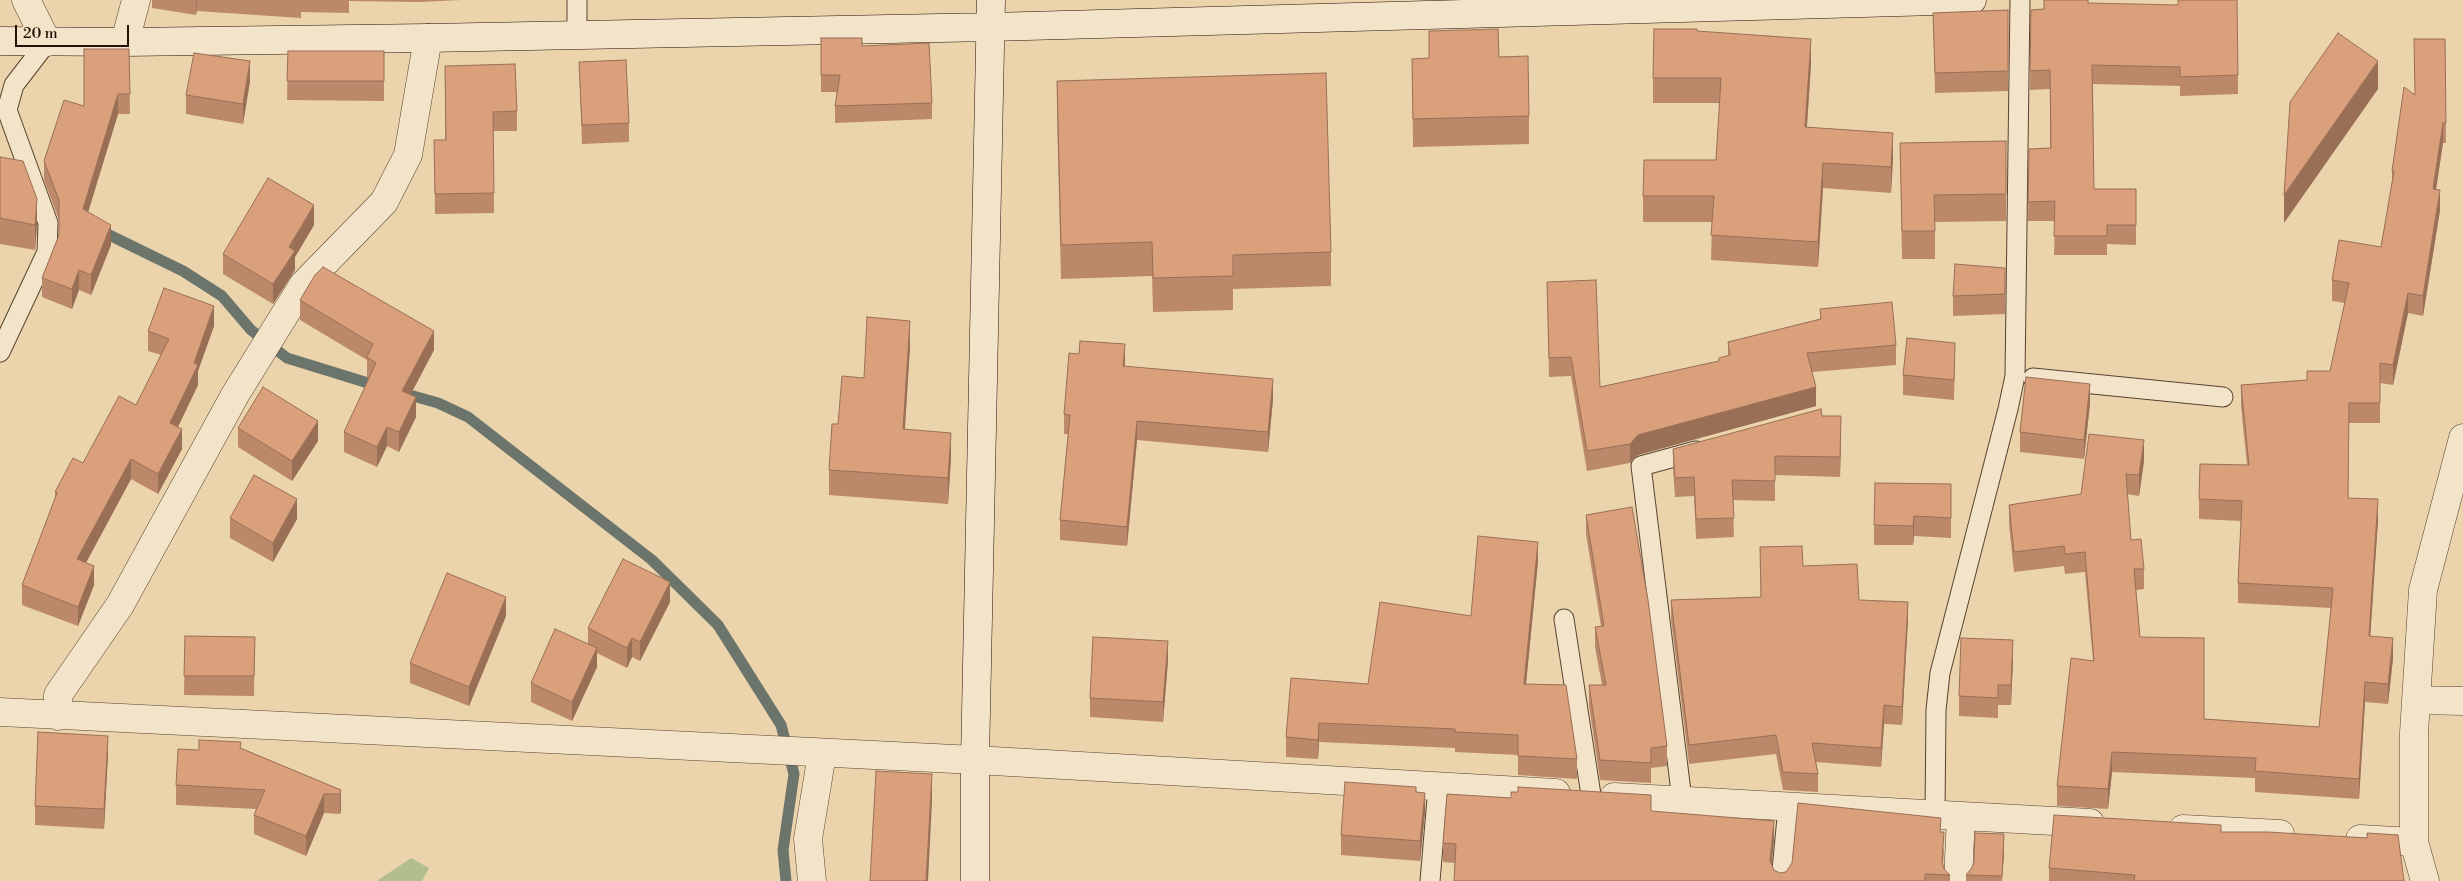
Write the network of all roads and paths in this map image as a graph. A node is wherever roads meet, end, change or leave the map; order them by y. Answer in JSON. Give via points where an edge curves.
{"nodes":[{"id":1,"x":26,"y":0,"type":"edge"},
{"id":2,"x":136,"y":0,"type":"edge"},
{"id":3,"x":577,"y":0,"type":"edge"},
{"id":4,"x":991,"y":0,"type":"edge"},
{"id":5,"x":1972,"y":0,"type":"edge"},
{"id":6,"x":2020,"y":0,"type":"edge"},
{"id":7,"x":991,"y":27,"type":"junction"},
{"id":8,"x":577,"y":35,"type":"junction"},
{"id":9,"x":428,"y":38,"type":"junction"},
{"id":10,"x":0,"y":41,"type":"edge"},
{"id":11,"x":47,"y":42,"type":"junction"},
{"id":12,"x":125,"y":42,"type":"junction"},
{"id":13,"x":0,"y":352,"type":"edge"},
{"id":14,"x":2014,"y":376,"type":"junction"},
{"id":15,"x":2223,"y":397,"type":"dead end"},
{"id":16,"x":2463,"y":438,"type":"edge"},
{"id":17,"x":1718,"y":445,"type":"edge"},
{"id":18,"x":1564,"y":619,"type":"dead end"},
{"id":19,"x":2416,"y":700,"type":"junction"},
{"id":20,"x":2463,"y":701,"type":"edge"},
{"id":21,"x":0,"y":712,"type":"edge"},
{"id":22,"x":58,"y":716,"type":"junction"},
{"id":23,"x":822,"y":754,"type":"junction"},
{"id":24,"x":975,"y":760,"type":"junction"},
{"id":25,"x":1438,"y":787,"type":"junction"},
{"id":26,"x":1591,"y":795,"type":"junction"},
{"id":27,"x":1682,"y":800,"type":"junction"},
{"id":28,"x":1788,"y":806,"type":"junction"},
{"id":29,"x":1948,"y":816,"type":"junction"},
{"id":30,"x":2118,"y":825,"type":"edge"},
{"id":31,"x":2158,"y":827,"type":"edge"},
{"id":32,"x":2306,"y":836,"type":"edge"},
{"id":33,"x":2335,"y":837,"type":"edge"},
{"id":34,"x":2414,"y":842,"type":"junction"},
{"id":35,"x":812,"y":881,"type":"edge"},
{"id":36,"x":975,"y":881,"type":"edge"},
{"id":37,"x":1430,"y":881,"type":"edge"},
{"id":38,"x":1781,"y":881,"type":"edge"},
{"id":39,"x":1958,"y":881,"type":"edge"},
{"id":40,"x":2425,"y":881,"type":"edge"}],
"edges":[{"from":1,"to":11,"type":"street"},
{"from":2,"to":12,"type":"street"},
{"from":3,"to":8,"type":"lane"},
{"from":4,"to":7,"type":"street"},
{"from":5,"to":7,"type":"street"},
{"from":6,"to":14,"type":"lane"},
{"from":7,"to":8,"type":"street"},
{"from":7,"to":24,"type":"street"},
{"from":8,"to":9,"type":"street"},
{"from":9,"to":12,"type":"street"},
{"from":9,"to":22,"type":"street","via":[[408,155],[384,202],[303,285],[235,395],[120,606],[58,695]]},
{"from":10,"to":11,"type":"street"},
{"from":11,"to":12,"type":"street"},
{"from":11,"to":13,"type":"lane","via":[[14,85],[7,110],[48,223],[47,252]]},
{"from":14,"to":15,"type":"lane"},
{"from":14,"to":29,"type":"lane","via":[[1940,672],[1936,710]]},
{"from":16,"to":19,"type":"street","via":[[2423,590]]},
{"from":17,"to":27,"type":"lane","via":[[1641,466]]},
{"from":18,"to":26,"type":"lane"},
{"from":19,"to":20,"type":"street"},
{"from":19,"to":34,"type":"street"},
{"from":21,"to":22,"type":"street"},
{"from":22,"to":23,"type":"street"},
{"from":23,"to":24,"type":"street"},
{"from":23,"to":35,"type":"street","via":[[808,839]]},
{"from":24,"to":25,"type":"street"},
{"from":24,"to":36,"type":"street"},
{"from":25,"to":26,"type":"street"},
{"from":25,"to":37,"type":"lane"},
{"from":26,"to":27,"type":"street"},
{"from":27,"to":28,"type":"street"},
{"from":28,"to":29,"type":"street"},
{"from":28,"to":38,"type":"lane"},
{"from":29,"to":30,"type":"street"},
{"from":29,"to":39,"type":"street"},
{"from":31,"to":32,"type":"street"},
{"from":33,"to":34,"type":"street"},
{"from":34,"to":40,"type":"street"}]}
